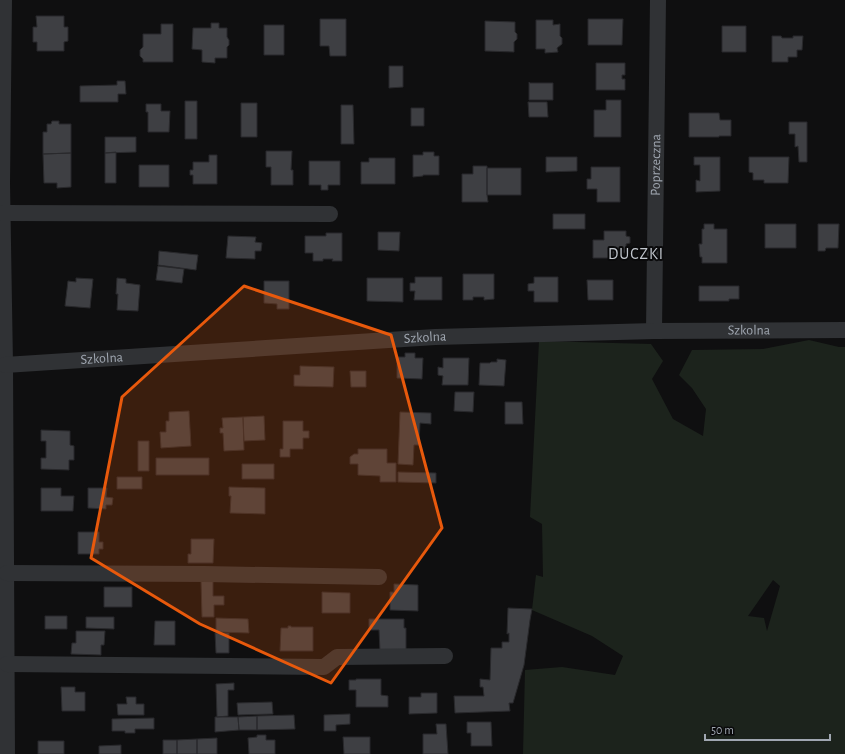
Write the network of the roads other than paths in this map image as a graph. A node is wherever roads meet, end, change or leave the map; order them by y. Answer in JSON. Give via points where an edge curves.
{"nodes":[{"id":1,"x":4,"y":0,"type":"edge"},
{"id":2,"x":658,"y":0,"type":"edge"},
{"id":3,"x":2,"y":213,"type":"junction"},
{"id":4,"x":330,"y":214,"type":"dead end"},
{"id":5,"x":845,"y":330,"type":"edge"},
{"id":6,"x":654,"y":331,"type":"junction"},
{"id":7,"x":6,"y":365,"type":"junction"},
{"id":8,"x":7,"y":573,"type":"junction"},
{"id":9,"x":380,"y":577,"type":"dead end"},
{"id":10,"x":445,"y":656,"type":"dead end"},
{"id":11,"x":7,"y":664,"type":"junction"},
{"id":12,"x":7,"y":754,"type":"edge"}],
"edges":[{"from":1,"to":3,"type":"street"},
{"from":2,"to":6,"type":"street","name":"Poprzeczna"},
{"from":3,"to":4,"type":"street"},
{"from":3,"to":7,"type":"street"},
{"from":5,"to":6,"type":"street","name":"Szkolna"},
{"from":6,"to":7,"type":"street","name":"Szkolna","via":[[434,337]]},
{"from":7,"to":8,"type":"street"},
{"from":8,"to":9,"type":"street"},
{"from":8,"to":11,"type":"street"},
{"from":10,"to":11,"type":"street","via":[[337,657],[324,667]]},
{"from":11,"to":12,"type":"street"}]}
